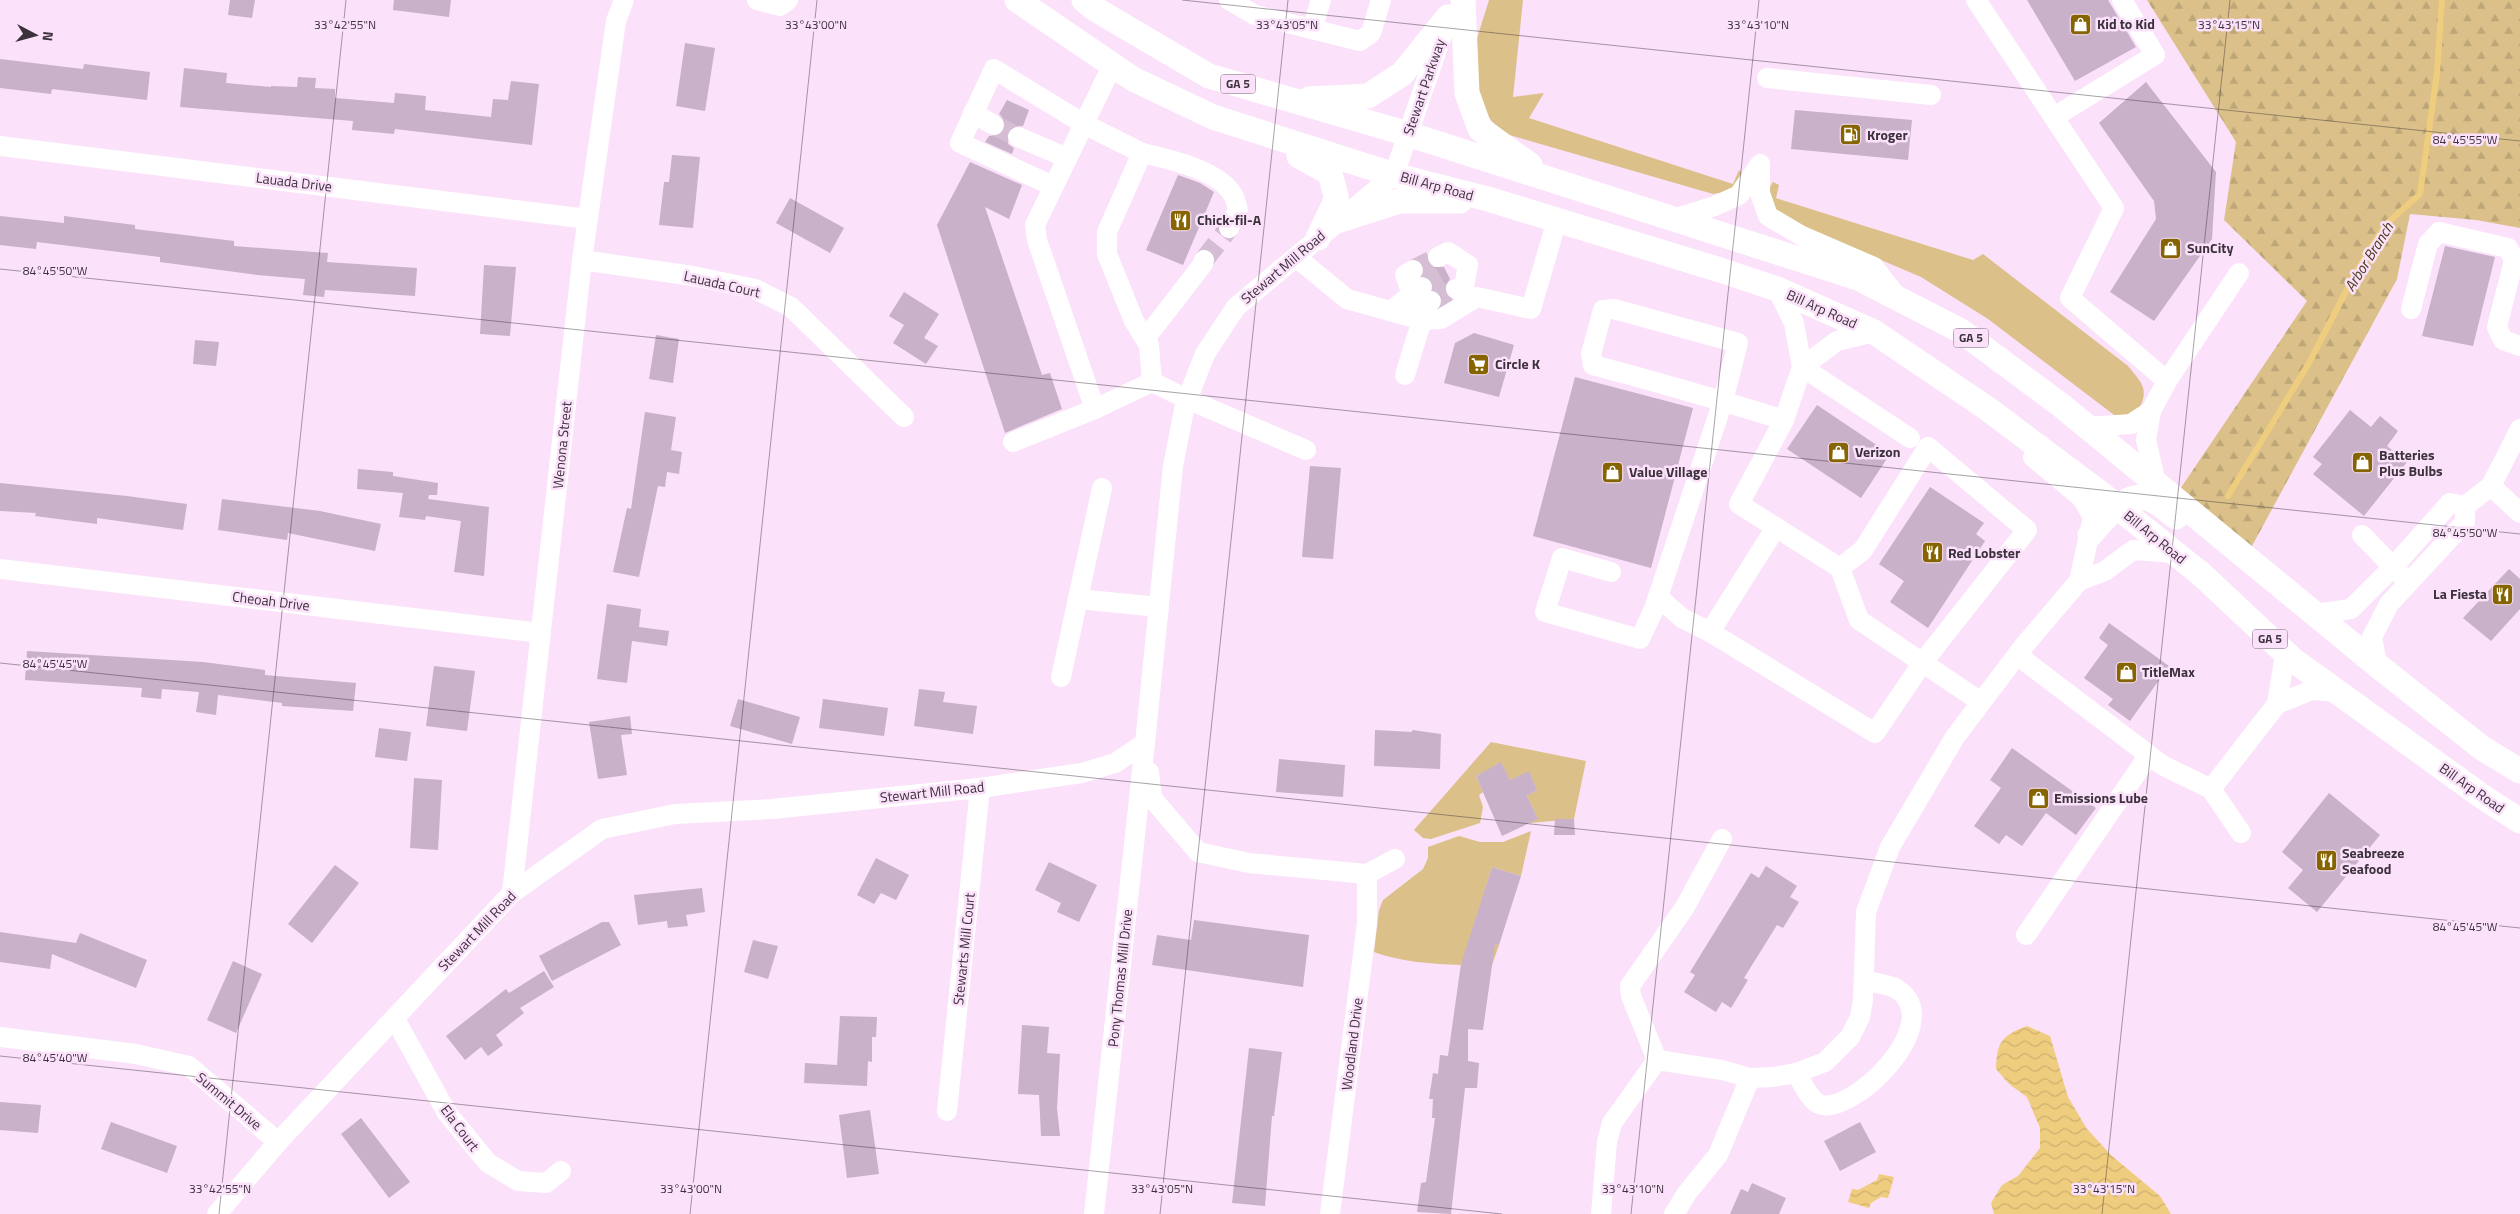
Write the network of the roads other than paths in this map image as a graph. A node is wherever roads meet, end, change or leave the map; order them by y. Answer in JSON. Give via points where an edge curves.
{"nodes":[{"id":1,"x":624,"y":0,"type":"edge"},
{"id":2,"x":757,"y":0,"type":"edge"},
{"id":3,"x":788,"y":0,"type":"edge"},
{"id":4,"x":1017,"y":0,"type":"edge"},
{"id":5,"x":1084,"y":0,"type":"edge"},
{"id":6,"x":1228,"y":0,"type":"edge"},
{"id":7,"x":1321,"y":0,"type":"edge"},
{"id":8,"x":1381,"y":0,"type":"edge"},
{"id":9,"x":1976,"y":0,"type":"edge"},
{"id":10,"x":2122,"y":0,"type":"edge"},
{"id":11,"x":1455,"y":6,"type":"edge"},
{"id":12,"x":1312,"y":29,"type":"junction"},
{"id":13,"x":1112,"y":66,"type":"junction"},
{"id":14,"x":1767,"y":78,"type":"dead end"},
{"id":15,"x":1931,"y":95,"type":"dead end"},
{"id":16,"x":1292,"y":100,"type":"junction"},
{"id":17,"x":972,"y":113,"type":"junction"},
{"id":18,"x":1213,"y":117,"type":"junction"},
{"id":19,"x":2054,"y":117,"type":"junction"},
{"id":20,"x":1084,"y":124,"type":"junction"},
{"id":21,"x":994,"y":125,"type":"tunnel mouth"},
{"id":22,"x":1408,"y":134,"type":"junction"},
{"id":23,"x":1018,"y":137,"type":"tunnel mouth"},
{"id":24,"x":0,"y":146,"type":"edge"},
{"id":25,"x":1142,"y":154,"type":"junction"},
{"id":26,"x":1067,"y":158,"type":"junction"},
{"id":27,"x":1394,"y":175,"type":"junction"},
{"id":28,"x":1548,"y":179,"type":"junction"},
{"id":29,"x":1053,"y":186,"type":"junction"},
{"id":30,"x":1488,"y":200,"type":"junction"},
{"id":31,"x":588,"y":219,"type":"junction"},
{"id":32,"x":1673,"y":219,"type":"junction"},
{"id":33,"x":1340,"y":220,"type":"junction"},
{"id":34,"x":1557,"y":220,"type":"junction"},
{"id":35,"x":1229,"y":228,"type":"tunnel mouth"},
{"id":36,"x":1318,"y":238,"type":"junction"},
{"id":37,"x":1296,"y":257,"type":"junction"},
{"id":38,"x":582,"y":260,"type":"junction"},
{"id":39,"x":1204,"y":260,"type":"tunnel mouth"},
{"id":40,"x":1447,"y":273,"type":"tunnel mouth"},
{"id":41,"x":2239,"y":273,"type":"dead end"},
{"id":42,"x":1420,"y":288,"type":"tunnel mouth"},
{"id":43,"x":1777,"y":289,"type":"junction"},
{"id":44,"x":1477,"y":297,"type":"junction"},
{"id":45,"x":1898,"y":299,"type":"junction"},
{"id":46,"x":2411,"y":309,"type":"dead end"},
{"id":47,"x":1391,"y":311,"type":"junction"},
{"id":48,"x":1422,"y":320,"type":"junction"},
{"id":49,"x":1874,"y":332,"type":"junction"},
{"id":50,"x":1145,"y":339,"type":"junction"},
{"id":51,"x":2520,"y":346,"type":"edge"},
{"id":52,"x":1802,"y":367,"type":"junction"},
{"id":53,"x":1405,"y":375,"type":"dead end"},
{"id":54,"x":2167,"y":381,"type":"junction"},
{"id":55,"x":1152,"y":382,"type":"junction"},
{"id":56,"x":1187,"y":399,"type":"junction"},
{"id":57,"x":1723,"y":401,"type":"junction"},
{"id":58,"x":1095,"y":409,"type":"junction"},
{"id":59,"x":1988,"y":409,"type":"junction"},
{"id":60,"x":2151,"y":411,"type":"junction"},
{"id":61,"x":904,"y":418,"type":"dead end"},
{"id":62,"x":1784,"y":420,"type":"junction"},
{"id":63,"x":2088,"y":428,"type":"junction"},
{"id":64,"x":2520,"y":429,"type":"edge"},
{"id":65,"x":1910,"y":438,"type":"dead end"},
{"id":66,"x":1013,"y":442,"type":"dead end"},
{"id":67,"x":1306,"y":450,"type":"dead end"},
{"id":68,"x":2156,"y":483,"type":"junction"},
{"id":69,"x":2491,"y":486,"type":"junction"},
{"id":70,"x":1102,"y":488,"type":"dead end"},
{"id":71,"x":2465,"y":506,"type":"junction"},
{"id":72,"x":2118,"y":508,"type":"junction"},
{"id":73,"x":2520,"y":513,"type":"edge"},
{"id":74,"x":1776,"y":527,"type":"junction"},
{"id":75,"x":2090,"y":534,"type":"junction"},
{"id":76,"x":2362,"y":535,"type":"dead end"},
{"id":77,"x":2224,"y":539,"type":"junction"},
{"id":78,"x":2175,"y":553,"type":"junction"},
{"id":79,"x":2393,"y":567,"type":"junction"},
{"id":80,"x":1840,"y":568,"type":"junction"},
{"id":81,"x":0,"y":569,"type":"edge"},
{"id":82,"x":1611,"y":572,"type":"dead end"},
{"id":83,"x":2079,"y":581,"type":"junction"},
{"id":84,"x":2409,"y":583,"type":"junction"},
{"id":85,"x":1658,"y":597,"type":"junction"},
{"id":86,"x":1078,"y":599,"type":"junction"},
{"id":87,"x":1159,"y":607,"type":"junction"},
{"id":88,"x":2315,"y":614,"type":"junction"},
{"id":89,"x":1710,"y":632,"type":"junction"},
{"id":90,"x":541,"y":633,"type":"junction"},
{"id":91,"x":2285,"y":654,"type":"junction"},
{"id":92,"x":2018,"y":655,"type":"junction"},
{"id":93,"x":1924,"y":662,"type":"junction"},
{"id":94,"x":2377,"y":665,"type":"junction"},
{"id":95,"x":1061,"y":677,"type":"dead end"},
{"id":96,"x":2339,"y":692,"type":"junction"},
{"id":97,"x":1981,"y":702,"type":"junction"},
{"id":98,"x":2277,"y":704,"type":"junction"},
{"id":99,"x":1145,"y":743,"type":"junction"},
{"id":100,"x":2149,"y":755,"type":"junction"},
{"id":101,"x":2520,"y":771,"type":"edge"},
{"id":102,"x":980,"y":788,"type":"junction"},
{"id":103,"x":2211,"y":789,"type":"junction"},
{"id":104,"x":2520,"y":821,"type":"edge"},
{"id":105,"x":2241,"y":833,"type":"dead end"},
{"id":106,"x":1722,"y":840,"type":"dead end"},
{"id":107,"x":1395,"y":859,"type":"dead end"},
{"id":108,"x":1367,"y":874,"type":"junction"},
{"id":109,"x":512,"y":893,"type":"junction"},
{"id":110,"x":2026,"y":935,"type":"dead end"},
{"id":111,"x":1864,"y":980,"type":"junction"},
{"id":112,"x":395,"y":1019,"type":"junction"},
{"id":113,"x":0,"y":1037,"type":"edge"},
{"id":114,"x":1656,"y":1060,"type":"junction"},
{"id":115,"x":1796,"y":1073,"type":"junction"},
{"id":116,"x":1750,"y":1078,"type":"junction"},
{"id":117,"x":947,"y":1111,"type":"dead end"},
{"id":118,"x":278,"y":1142,"type":"junction"},
{"id":119,"x":561,"y":1171,"type":"dead end"},
{"id":120,"x":217,"y":1214,"type":"edge"},
{"id":121,"x":1094,"y":1214,"type":"edge"},
{"id":122,"x":1330,"y":1214,"type":"edge"},
{"id":123,"x":1601,"y":1214,"type":"edge"},
{"id":124,"x":1674,"y":1214,"type":"edge"}],
"edges":[{"from":1,"to":31,"type":"street","name":"Wenona Street","via":[[616,21]]},
{"from":2,"to":3,"type":"street","via":[[780,6]]},
{"from":4,"to":13,"type":"main road","name":"Bill Arp Road","number":"GA 5"},
{"from":5,"to":16,"type":"main road","number":"GA 5","via":[[1095,10],[1209,76]]},
{"from":6,"to":12,"type":"street","via":[[1255,15]]},
{"from":7,"to":12,"type":"street"},
{"from":8,"to":12,"type":"street","via":[[1370,33],[1360,41]]},
{"from":9,"to":19,"type":"street"},
{"from":10,"to":19,"type":"street","via":[[2155,56]]},
{"from":11,"to":16,"type":"main road","via":[[1402,74],[1368,96]]},
{"from":11,"to":22,"type":"street","name":"Stewart Parkway"},
{"from":11,"to":28,"type":"main road","via":[[1467,93],[1480,129]]},
{"from":13,"to":18,"type":"main road","name":"Bill Arp Road","number":"GA 5","via":[[1148,87]]},
{"from":13,"to":20,"type":"street"},
{"from":14,"to":15,"type":"street"},
{"from":16,"to":22,"type":"main road","number":"GA 5"},
{"from":17,"to":20,"type":"street","via":[[994,69]]},
{"from":17,"to":21,"type":"street"},
{"from":17,"to":29,"type":"street","via":[[960,143]]},
{"from":18,"to":27,"type":"main road","name":"Bill Arp Road","number":"GA 5"},
{"from":18,"to":36,"type":"main road","via":[[1330,173],[1336,200]]},
{"from":19,"to":54,"type":"street","via":[[2114,208],[2070,298]]},
{"from":20,"to":25,"type":"street"},
{"from":20,"to":26,"type":"street"},
{"from":22,"to":27,"type":"street","name":"Stewart Parkway"},
{"from":22,"to":28,"type":"main road","number":"GA 5"},
{"from":23,"to":26,"type":"street"},
{"from":24,"to":31,"type":"street","name":"Lauada Drive"},
{"from":25,"to":35,"type":"street","via":[[1209,173],[1222,184],[1234,195],[1238,210]]},
{"from":25,"to":50,"type":"street","via":[[1107,232],[1107,254],[1134,321]]},
{"from":26,"to":29,"type":"street"},
{"from":27,"to":30,"type":"main road","name":"Bill Arp Road","number":"GA 5"},
{"from":27,"to":33,"type":"street","name":"Stewart Mill Road"},
{"from":28,"to":32,"type":"main road","number":"GA 5"},
{"from":29,"to":58,"type":"street","via":[[1035,225],[1037,240]]},
{"from":30,"to":33,"type":"main road","via":[[1399,201]]},
{"from":30,"to":34,"type":"main road","name":"Bill Arp Road","number":"GA 5"},
{"from":31,"to":38,"type":"street","name":"Wenona Street"},
{"from":32,"to":45,"type":"main road","number":"GA 5","via":[[1858,278]]},
{"from":32,"to":45,"type":"street","via":[[1739,195],[1760,164],[1760,193],[1768,216],[1802,236],[1874,267]]},
{"from":33,"to":36,"type":"street","name":"Stewart Mill Road"},
{"from":34,"to":43,"type":"main road","name":"Bill Arp Road","number":"GA 5"},
{"from":34,"to":44,"type":"street","via":[[1531,310]]},
{"from":36,"to":37,"type":"street","name":"Stewart Mill Road"},
{"from":37,"to":47,"type":"street","via":[[1347,299]]},
{"from":37,"to":56,"type":"street","name":"Stewart Mill Road","via":[[1236,307],[1205,354]]},
{"from":38,"to":61,"type":"street","name":"Lauada Court","via":[[693,276],[755,289],[791,307]]},
{"from":38,"to":90,"type":"street","name":"Wenona Street"},
{"from":39,"to":50,"type":"street"},
{"from":40,"to":44,"type":"street","via":[[1468,266]]},
{"from":41,"to":54,"type":"street"},
{"from":42,"to":47,"type":"street"},
{"from":43,"to":49,"type":"main road","name":"Bill Arp Road","number":"GA 5"},
{"from":43,"to":52,"type":"street","via":[[1794,323]]},
{"from":44,"to":48,"type":"street","via":[[1441,319]]},
{"from":45,"to":63,"type":"main road","number":"GA 5","via":[[1961,331]]},
{"from":46,"to":51,"type":"street","via":[[2428,244],[2439,232],[2508,248],[2514,260],[2497,327],[2503,340]]},
{"from":47,"to":48,"type":"street"},
{"from":48,"to":53,"type":"street"},
{"from":49,"to":52,"type":"street","via":[[1837,341]]},
{"from":49,"to":59,"type":"main road","name":"Bill Arp Road","number":"GA 5"},
{"from":50,"to":55,"type":"street","via":[[1149,346]]},
{"from":52,"to":62,"type":"street"},
{"from":52,"to":65,"type":"street"},
{"from":54,"to":60,"type":"street"},
{"from":55,"to":56,"type":"street"},
{"from":55,"to":58,"type":"street"},
{"from":56,"to":67,"type":"street"},
{"from":56,"to":87,"type":"street","name":"Stewart Mill Road","via":[[1173,466]]},
{"from":57,"to":57,"type":"street","via":[[1738,343],[1614,308],[1603,310],[1591,354],[1593,366]]},
{"from":57,"to":62,"type":"street"},
{"from":57,"to":85,"type":"street"},
{"from":58,"to":66,"type":"street"},
{"from":59,"to":72,"type":"main road","name":"Bill Arp Road","number":"GA 5"},
{"from":59,"to":75,"type":"street","via":[[1991,426],[2042,463],[2082,498],[2093,517]]},
{"from":60,"to":63,"type":"street","via":[[2131,424]]},
{"from":60,"to":68,"type":"street","via":[[2146,440]]},
{"from":62,"to":74,"type":"street","via":[[1739,504]]},
{"from":63,"to":68,"type":"main road","number":"GA 5"},
{"from":64,"to":69,"type":"street"},
{"from":68,"to":77,"type":"main road","number":"GA 5"},
{"from":69,"to":71,"type":"street"},
{"from":69,"to":73,"type":"street"},
{"from":70,"to":86,"type":"street"},
{"from":71,"to":79,"type":"street","via":[[2450,503]]},
{"from":71,"to":84,"type":"street","via":[[2465,522]]},
{"from":72,"to":75,"type":"main road"},
{"from":72,"to":77,"type":"main road","via":[[2137,496],[2153,500],[2188,526]]},
{"from":72,"to":78,"type":"main road","name":"Bill Arp Road","number":"GA 5"},
{"from":74,"to":80,"type":"street"},
{"from":74,"to":89,"type":"street"},
{"from":75,"to":83,"type":"street"},
{"from":76,"to":79,"type":"street"},
{"from":77,"to":88,"type":"main road","number":"GA 5"},
{"from":78,"to":83,"type":"street","via":[[2133,550],[2105,571]]},
{"from":78,"to":91,"type":"main road","name":"Bill Arp Road","number":"GA 5"},
{"from":79,"to":84,"type":"street"},
{"from":79,"to":88,"type":"street","via":[[2352,609]]},
{"from":80,"to":93,"type":"street","via":[[1859,620]]},
{"from":80,"to":93,"type":"street","via":[[1863,550],[1928,448],[2027,530]]},
{"from":81,"to":90,"type":"street","name":"Cheoah Drive"},
{"from":82,"to":85,"type":"street","via":[[1562,558],[1545,612],[1640,639]]},
{"from":83,"to":92,"type":"street"},
{"from":84,"to":94,"type":"street","via":[[2389,604],[2372,637]]},
{"from":85,"to":89,"type":"street","via":[[1682,618]]},
{"from":86,"to":87,"type":"street"},
{"from":86,"to":95,"type":"street"},
{"from":87,"to":99,"type":"street","name":"Stewart Mill Road"},
{"from":88,"to":94,"type":"main road","number":"GA 5"},
{"from":89,"to":93,"type":"street","via":[[1875,734]]},
{"from":90,"to":109,"type":"street","name":"Wenona Street"},
{"from":91,"to":96,"type":"main road","name":"Bill Arp Road","number":"GA 5"},
{"from":91,"to":98,"type":"street"},
{"from":92,"to":97,"type":"street"},
{"from":92,"to":100,"type":"street"},
{"from":93,"to":97,"type":"street"},
{"from":94,"to":101,"type":"main road","number":"GA 5","via":[[2482,748]]},
{"from":96,"to":98,"type":"street","via":[[2312,690]]},
{"from":96,"to":104,"type":"main road","name":"Bill Arp Road","number":"GA 5"},
{"from":97,"to":111,"type":"street","via":[[1955,737],[1890,846],[1866,912]]},
{"from":98,"to":103,"type":"street"},
{"from":99,"to":102,"type":"street","name":"Stewart Mill Road","via":[[1115,763],[1082,773]]},
{"from":99,"to":108,"type":"street","via":[[1152,798],[1198,852],[1249,863]]},
{"from":99,"to":121,"type":"street","name":"Pony Thomas Mill Drive"},
{"from":100,"to":103,"type":"street","via":[[2162,765]]},
{"from":100,"to":110,"type":"street"},
{"from":102,"to":109,"type":"street","name":"Stewart Mill Road","via":[[772,809],[675,814],[602,829]]},
{"from":102,"to":117,"type":"street","name":"Stewarts Mill Court"},
{"from":103,"to":105,"type":"street"},
{"from":106,"to":114,"type":"street","via":[[1685,907],[1630,986]]},
{"from":107,"to":108,"type":"street"},
{"from":108,"to":122,"type":"street","name":"Woodland Drive","via":[[1366,923]]},
{"from":109,"to":112,"type":"street","name":"Stewart Mill Road"},
{"from":111,"to":115,"type":"street","via":[[1860,1016],[1850,1037],[1824,1062]]},
{"from":111,"to":115,"type":"street","via":[[1897,989],[1906,998],[1912,1020],[1896,1057],[1877,1077],[1849,1097],[1830,1104],[1819,1104],[1812,1098]]},
{"from":112,"to":118,"type":"street","name":"Stewart Mill Road"},
{"from":112,"to":119,"type":"street","name":"Ela Court","via":[[447,1113],[488,1163],[518,1181],[546,1183]]},
{"from":113,"to":118,"type":"street","name":"Summit Drive","via":[[136,1054],[189,1066]]},
{"from":114,"to":116,"type":"street","via":[[1722,1070]]},
{"from":114,"to":123,"type":"street","via":[[1612,1123],[1607,1142]]},
{"from":115,"to":116,"type":"street"},
{"from":116,"to":124,"type":"street","via":[[1718,1155]]},
{"from":118,"to":120,"type":"street","name":"Stewart Mill Road"}]}
